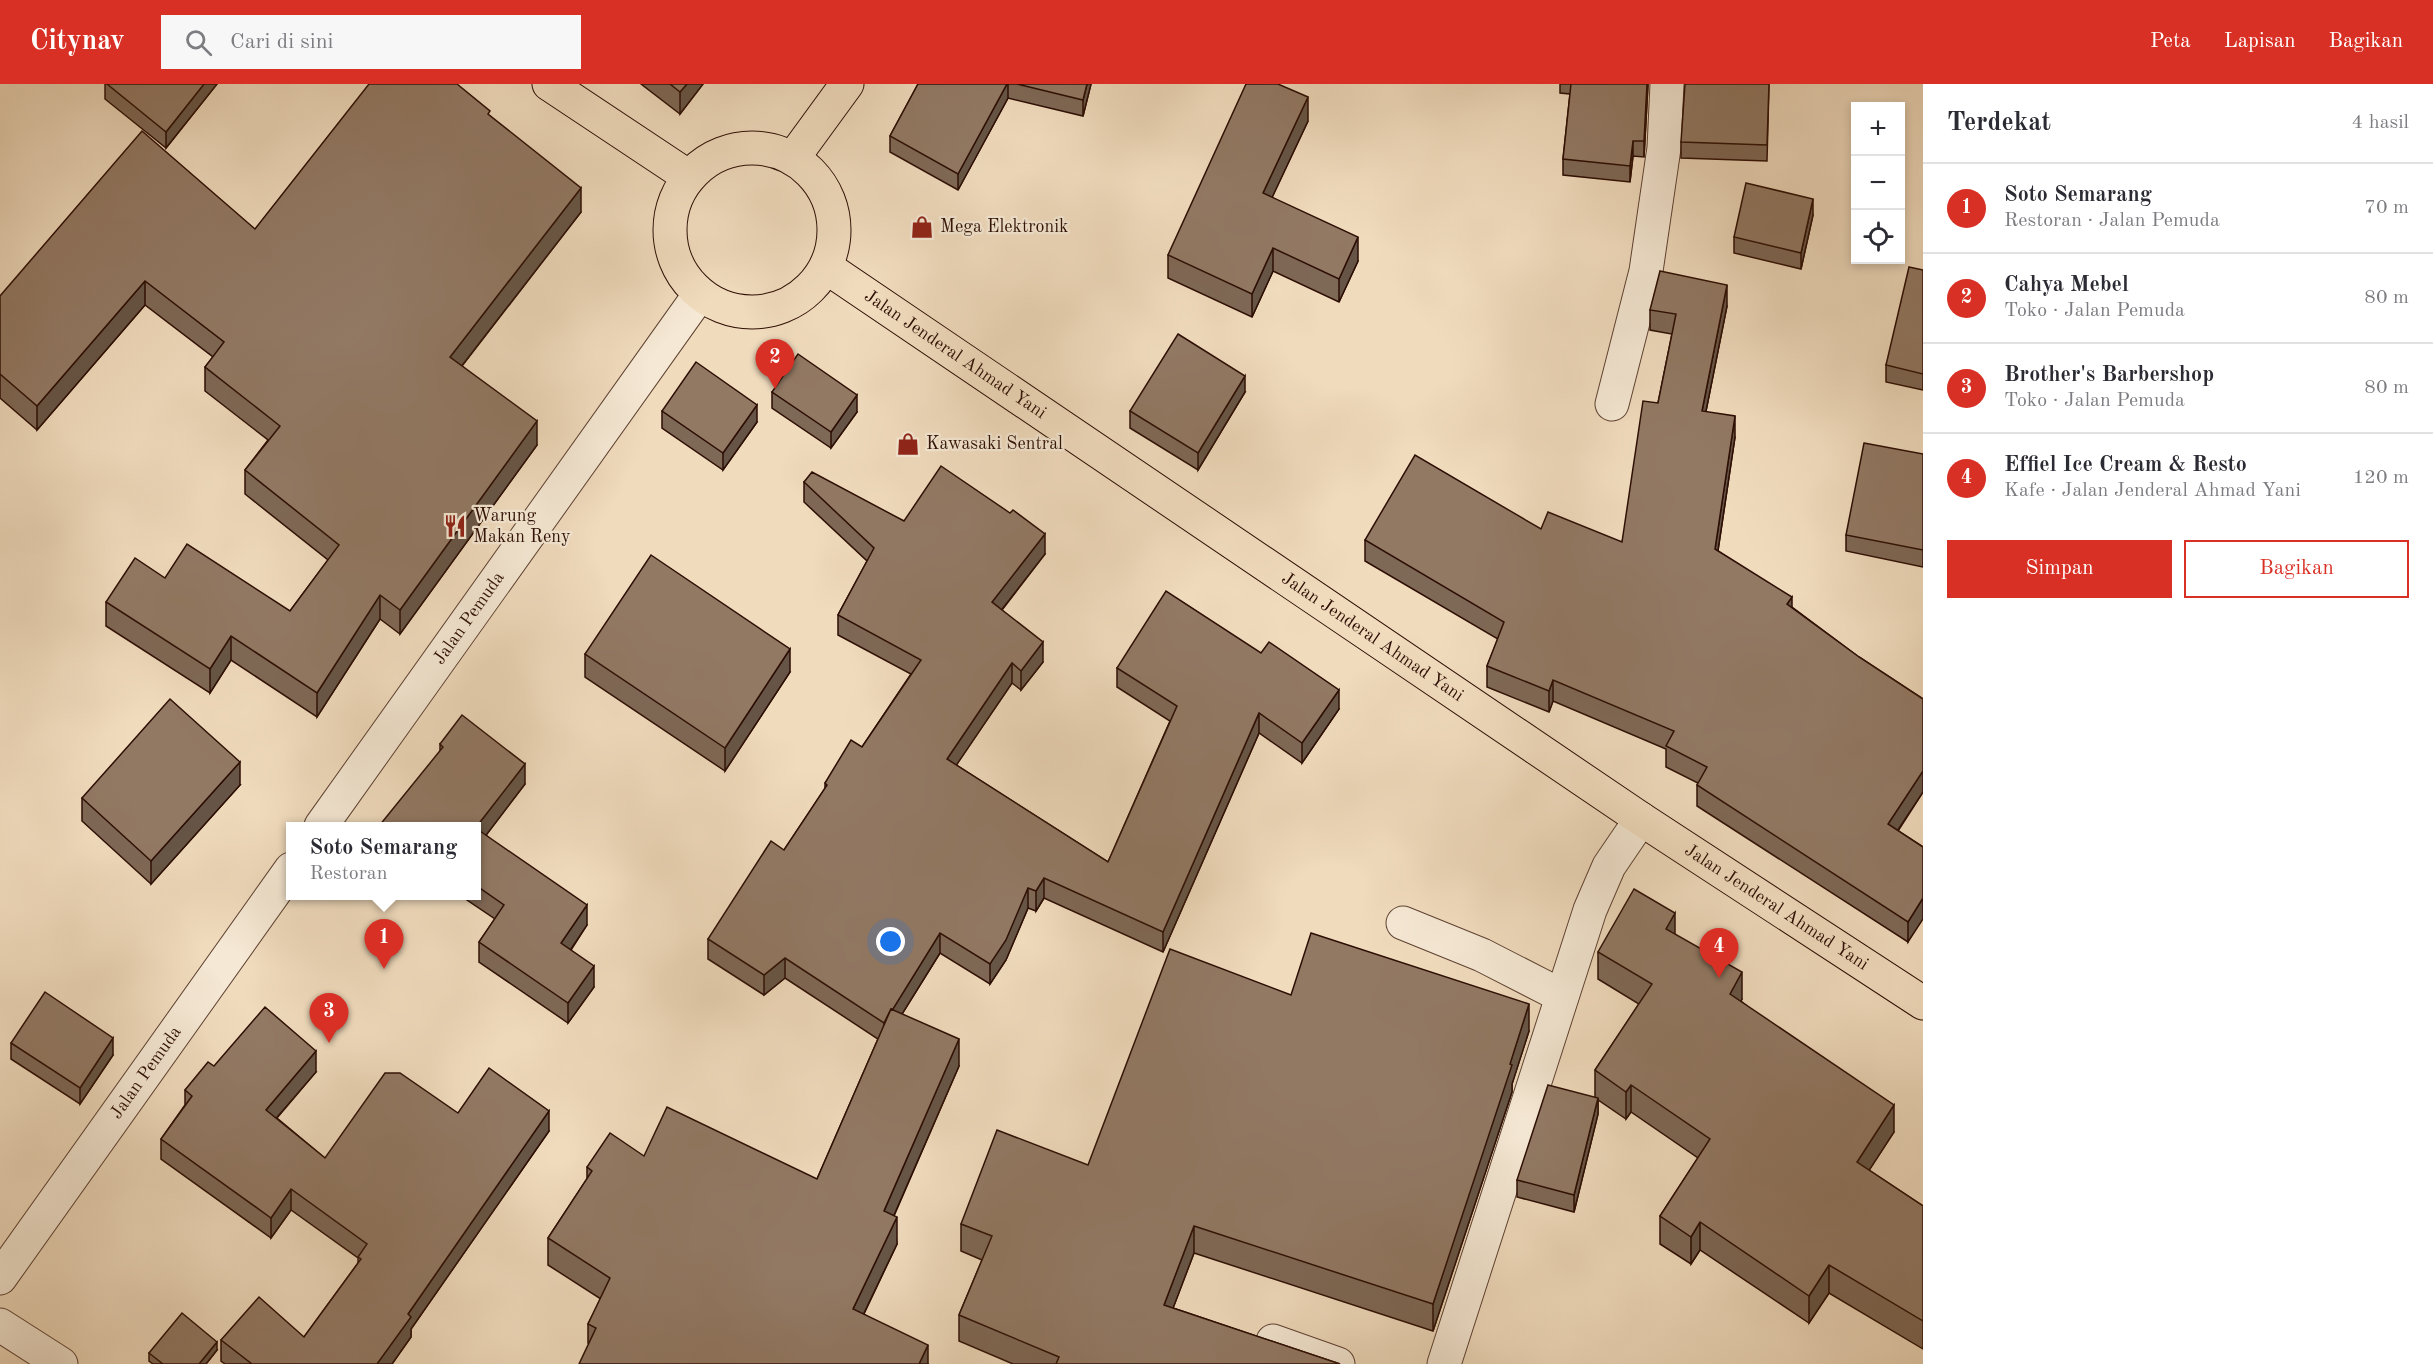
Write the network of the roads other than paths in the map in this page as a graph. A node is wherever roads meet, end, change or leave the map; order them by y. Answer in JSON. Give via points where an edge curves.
{"nodes":[{"id":1,"x":549,"y":84,"type":"edge"},
{"id":2,"x":847,"y":84,"type":"edge"},
{"id":3,"x":1667,"y":84,"type":"edge"},
{"id":4,"x":793,"y":158,"type":"junction"},
{"id":5,"x":689,"y":177,"type":"junction"},
{"id":6,"x":826,"y":267,"type":"junction"},
{"id":7,"x":700,"y":294,"type":"junction"},
{"id":8,"x":1612,"y":404,"type":"dead end"},
{"id":9,"x":1641,"y":819,"type":"junction"},
{"id":10,"x":324,"y":822,"type":"edge"},
{"id":11,"x":286,"y":876,"type":"edge"},
{"id":12,"x":1403,"y":923,"type":"dead end"},
{"id":13,"x":1562,"y":996,"type":"junction"},
{"id":14,"x":1923,"y":1003,"type":"edge"},
{"id":15,"x":0,"y":1278,"type":"edge"},
{"id":16,"x":0,"y":1325,"type":"edge"},
{"id":17,"x":1273,"y":1341,"type":"edge"},
{"id":18,"x":61,"y":1364,"type":"edge"},
{"id":19,"x":1338,"y":1364,"type":"edge"},
{"id":20,"x":1444,"y":1364,"type":"edge"}],
"edges":[{"from":1,"to":5,"type":"main road"},
{"from":2,"to":4,"type":"main road"},
{"from":3,"to":8,"type":"street","via":[[1664,148],[1646,271]]},
{"from":4,"to":5,"type":"main road","via":[[766,148],[737,149],[711,159]]},
{"from":4,"to":6,"type":"main road","via":[[822,187],[834,218],[834,243]]},
{"from":5,"to":7,"type":"main road","via":[[676,199],[670,225],[672,251],[683,275]]},
{"from":6,"to":7,"type":"main road","via":[[812,287],[793,303],[770,311],[745,313],[721,307]]},
{"from":6,"to":9,"type":"main road","name":"Jalan Jenderal Ahmad Yani"},
{"from":7,"to":10,"type":"street","name":"Jalan Pemuda"},
{"from":9,"to":13,"type":"street","via":[[1609,866]]},
{"from":9,"to":14,"type":"main road","name":"Jalan Jenderal Ahmad Yani"},
{"from":11,"to":15,"type":"street","name":"Jalan Pemuda"},
{"from":12,"to":13,"type":"street","via":[[1482,955]]},
{"from":13,"to":20,"type":"street"},
{"from":16,"to":18,"type":"street"},
{"from":17,"to":19,"type":"street"}]}
